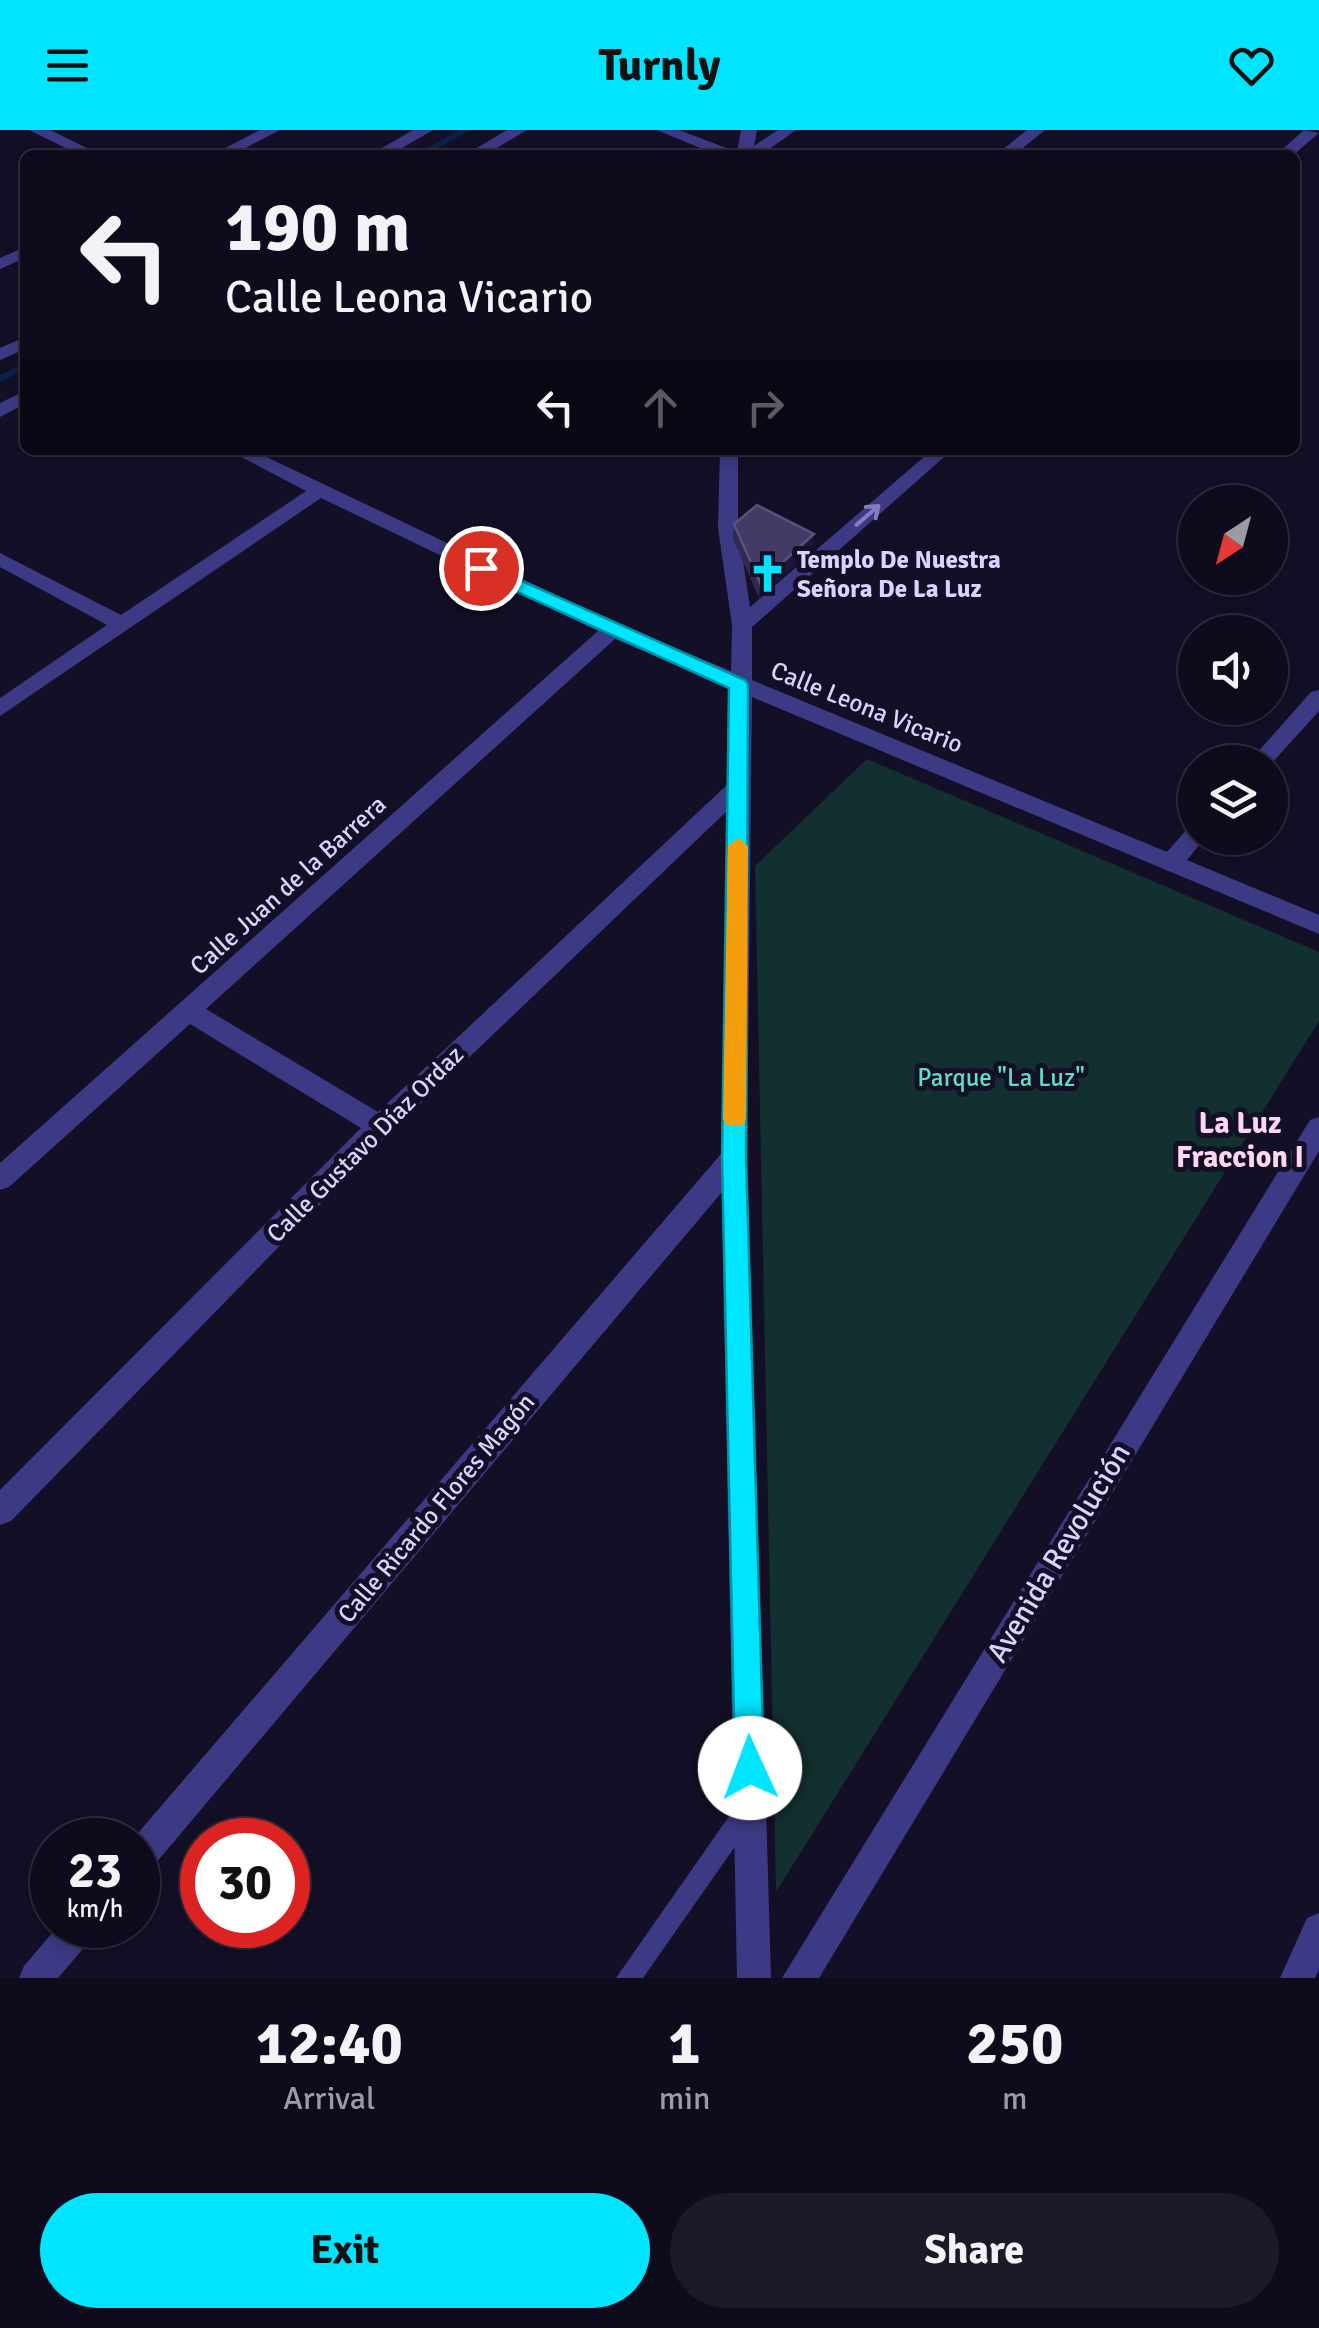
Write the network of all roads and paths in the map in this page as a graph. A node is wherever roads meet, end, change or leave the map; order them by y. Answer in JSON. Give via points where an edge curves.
{"nodes":[{"id":1,"x":37,"y":130,"type":"edge"},
{"id":2,"x":272,"y":130,"type":"edge"},
{"id":3,"x":425,"y":130,"type":"edge"},
{"id":4,"x":519,"y":130,"type":"edge"},
{"id":5,"x":665,"y":130,"type":"edge"},
{"id":6,"x":788,"y":130,"type":"edge"},
{"id":7,"x":1038,"y":130,"type":"edge"},
{"id":8,"x":1313,"y":130,"type":"edge"},
{"id":9,"x":82,"y":150,"type":"edge"},
{"id":10,"x":230,"y":150,"type":"edge"},
{"id":11,"x":387,"y":150,"type":"edge"},
{"id":12,"x":482,"y":150,"type":"edge"},
{"id":13,"x":718,"y":150,"type":"edge"},
{"id":14,"x":755,"y":150,"type":"edge"},
{"id":15,"x":1011,"y":150,"type":"edge"},
{"id":16,"x":1290,"y":150,"type":"edge"},
{"id":17,"x":247,"y":455,"type":"edge"},
{"id":18,"x":730,"y":455,"type":"edge"},
{"id":19,"x":938,"y":455,"type":"edge"},
{"id":20,"x":318,"y":492,"type":"junction"},
{"id":21,"x":0,"y":559,"type":"edge"},
{"id":22,"x":121,"y":624,"type":"junction"},
{"id":23,"x":742,"y":624,"type":"junction"},
{"id":24,"x":612,"y":630,"type":"junction"},
{"id":25,"x":738,"y":684,"type":"junction"},
{"id":26,"x":1319,"y":696,"type":"edge"},
{"id":27,"x":0,"y":708,"type":"edge"},
{"id":28,"x":1275,"y":745,"type":"edge"},
{"id":29,"x":739,"y":786,"type":"junction"},
{"id":30,"x":1178,"y":854,"type":"edge"},
{"id":31,"x":1171,"y":862,"type":"junction"},
{"id":32,"x":1319,"y":925,"type":"edge"},
{"id":33,"x":189,"y":1011,"type":"junction"},
{"id":34,"x":380,"y":1126,"type":"junction"},
{"id":35,"x":1319,"y":1128,"type":"edge"},
{"id":36,"x":734,"y":1158,"type":"junction"},
{"id":37,"x":0,"y":1179,"type":"edge"},
{"id":38,"x":0,"y":1511,"type":"edge"},
{"id":39,"x":750,"y":1806,"type":"junction"},
{"id":40,"x":160,"y":1832,"type":"edge"},
{"id":41,"x":1319,"y":1930,"type":"edge"},
{"id":42,"x":61,"y":1948,"type":"edge"},
{"id":43,"x":36,"y":1978,"type":"edge"},
{"id":44,"x":628,"y":1978,"type":"edge"},
{"id":45,"x":754,"y":1978,"type":"edge"},
{"id":46,"x":799,"y":1978,"type":"edge"},
{"id":47,"x":1297,"y":1978,"type":"edge"}],
"edges":[{"from":1,"to":9,"type":"street"},
{"from":2,"to":10,"type":"street"},
{"from":3,"to":11,"type":"street"},
{"from":4,"to":12,"type":"street"},
{"from":5,"to":13,"type":"street"},
{"from":6,"to":14,"type":"street"},
{"from":7,"to":15,"type":"street"},
{"from":8,"to":16,"type":"street"},
{"from":17,"to":20,"type":"street","name":"Calle Leona Vicario"},
{"from":18,"to":23,"type":"street","via":[[728,528]]},
{"from":23,"to":19,"type":"street","one_way":true},
{"from":20,"to":22,"type":"street"},
{"from":20,"to":24,"type":"street","name":"Calle Leona Vicario"},
{"from":21,"to":22,"type":"street"},
{"from":22,"to":27,"type":"street"},
{"from":23,"to":25,"type":"street"},
{"from":24,"to":25,"type":"street","name":"Calle Leona Vicario"},
{"from":24,"to":33,"type":"street","name":"Calle Juan de la Barrera"},
{"from":25,"to":29,"type":"street"},
{"from":25,"to":31,"type":"street","name":"Calle Leona Vicario"},
{"from":26,"to":28,"type":"street"},
{"from":29,"to":34,"type":"street","name":"Calle Gustavo Díaz Ordaz"},
{"from":29,"to":36,"type":"street"},
{"from":30,"to":31,"type":"street"},
{"from":31,"to":32,"type":"street","name":"Calle Leona Vicario"},
{"from":33,"to":34,"type":"street"},
{"from":33,"to":37,"type":"street","name":"Calle Juan de la Barrera"},
{"from":34,"to":38,"type":"street","name":"Calle Gustavo Díaz Ordaz"},
{"from":35,"to":46,"type":"street","name":"Avenida Revolución"},
{"from":36,"to":39,"type":"street"},
{"from":36,"to":40,"type":"street","name":"Calle Ricardo Flores Magón"},
{"from":39,"to":44,"type":"lane"},
{"from":39,"to":45,"type":"street"},
{"from":41,"to":47,"type":"street"},
{"from":42,"to":43,"type":"street"}]}
